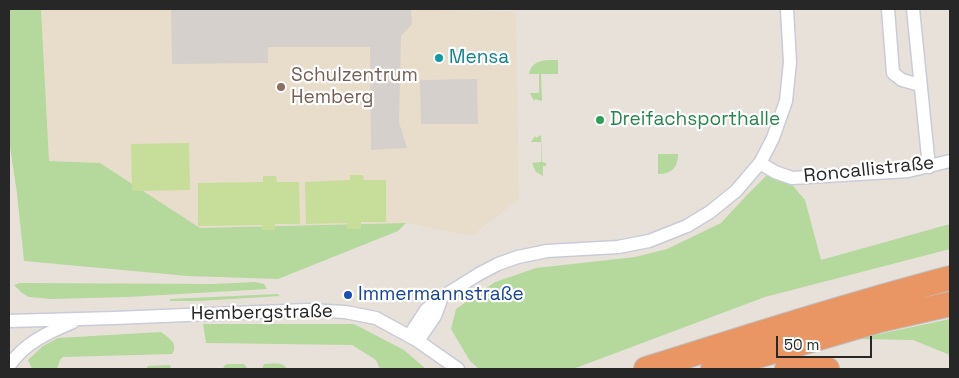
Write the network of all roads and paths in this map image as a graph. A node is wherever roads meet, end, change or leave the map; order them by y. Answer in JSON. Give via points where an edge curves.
{"nodes":[{"id":1,"x":787,"y":9,"type":"edge"},
{"id":2,"x":888,"y":9,"type":"edge"},
{"id":3,"x":913,"y":9,"type":"edge"},
{"id":4,"x":920,"y":85,"type":"junction"},
{"id":5,"x":950,"y":161,"type":"edge"},
{"id":6,"x":760,"y":163,"type":"junction"},
{"id":7,"x":929,"y":167,"type":"junction"},
{"id":8,"x":950,"y":278,"type":"edge"},
{"id":9,"x":950,"y":304,"type":"edge"},
{"id":10,"x":80,"y":320,"type":"junction"},
{"id":11,"x":9,"y":321,"type":"edge"},
{"id":12,"x":413,"y":338,"type":"junction"},
{"id":13,"x":9,"y":366,"type":"edge"},
{"id":14,"x":458,"y":369,"type":"edge"},
{"id":15,"x":646,"y":369,"type":"edge"},
{"id":16,"x":713,"y":369,"type":"edge"},
{"id":17,"x":787,"y":369,"type":"edge"},
{"id":18,"x":827,"y":369,"type":"edge"}],
"edges":[{"from":1,"to":6,"type":"street","via":[[790,62],[786,101]]},
{"from":2,"to":4,"type":"street","via":[[893,74]]},
{"from":3,"to":4,"type":"street"},
{"from":4,"to":7,"type":"street"},
{"from":5,"to":7,"type":"street","name":"Roncallistraße"},
{"from":6,"to":7,"type":"street","name":"Roncallistraße","via":[[792,178]]},
{"from":6,"to":12,"type":"street","via":[[736,191],[710,212],[669,234],[618,247],[547,251],[498,264],[442,297],[435,316]]},
{"from":8,"to":15,"type":"highway","via":[[769,329]]},
{"from":9,"to":16,"type":"highway","via":[[871,322]]},
{"from":10,"to":11,"type":"street","name":"Hembergstraße"},
{"from":10,"to":12,"type":"street","name":"Hembergstraße","via":[[308,310],[376,318]]},
{"from":10,"to":13,"type":"street","name":"Hembergstraße","via":[[46,334],[18,353]]},
{"from":12,"to":14,"type":"street","name":"Hembergstraße"},
{"from":17,"to":18,"type":"highway"}]}
